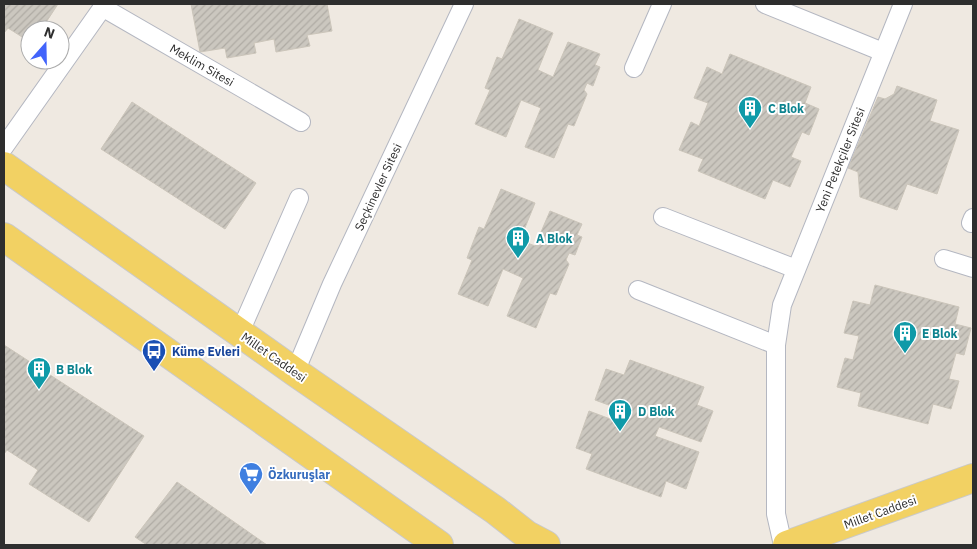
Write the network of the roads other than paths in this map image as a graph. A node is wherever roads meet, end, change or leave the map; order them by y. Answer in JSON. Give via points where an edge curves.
{"nodes":[{"id":1,"x":464,"y":4,"type":"edge"},
{"id":2,"x":662,"y":4,"type":"edge"},
{"id":3,"x":765,"y":4,"type":"edge"},
{"id":4,"x":902,"y":4,"type":"edge"},
{"id":5,"x":103,"y":5,"type":"edge"},
{"id":6,"x":883,"y":52,"type":"junction"},
{"id":7,"x":634,"y":68,"type":"dead end"},
{"id":8,"x":301,"y":122,"type":"dead end"},
{"id":9,"x":4,"y":148,"type":"edge"},
{"id":10,"x":4,"y":166,"type":"edge"},
{"id":11,"x":300,"y":198,"type":"dead end"},
{"id":12,"x":663,"y":216,"type":"dead end"},
{"id":13,"x":4,"y":237,"type":"edge"},
{"id":14,"x":944,"y":259,"type":"dead end"},
{"id":15,"x":973,"y":268,"type":"edge"},
{"id":16,"x":796,"y":269,"type":"junction"},
{"id":17,"x":638,"y":290,"type":"dead end"},
{"id":18,"x":240,"y":332,"type":"junction"},
{"id":19,"x":776,"y":345,"type":"junction"},
{"id":20,"x":295,"y":372,"type":"junction"},
{"id":21,"x":973,"y":478,"type":"edge"},
{"id":22,"x":439,"y":545,"type":"edge"},
{"id":23,"x":546,"y":545,"type":"edge"},
{"id":24,"x":783,"y":545,"type":"edge"},
{"id":25,"x":787,"y":545,"type":"edge"}],
"edges":[{"from":1,"to":20,"type":"lane","name":"Seçkinevler Sitesi","via":[[332,284]]},
{"from":2,"to":7,"type":"lane"},
{"from":3,"to":6,"type":"lane"},
{"from":4,"to":6,"type":"lane","name":"Yeni Petekçiler Sitesi"},
{"from":5,"to":8,"type":"lane","name":"Meklim Sitesi"},
{"from":5,"to":9,"type":"lane","name":"Meklim Sitesi"},
{"from":6,"to":16,"type":"lane","name":"Yeni Petekçiler Sitesi"},
{"from":10,"to":18,"type":"main road","name":"Millet Caddesi"},
{"from":11,"to":18,"type":"lane"},
{"from":12,"to":16,"type":"lane"},
{"from":13,"to":22,"type":"main road"},
{"from":14,"to":15,"type":"lane"},
{"from":16,"to":19,"type":"lane","name":"Yeni Petekçiler Sitesi","via":[[782,305]]},
{"from":17,"to":19,"type":"lane"},
{"from":18,"to":20,"type":"main road","name":"Millet Caddesi"},
{"from":19,"to":24,"type":"lane","name":"Yeni Petekçiler Sitesi","via":[[776,514]]},
{"from":20,"to":23,"type":"main road","name":"Millet Caddesi"},
{"from":21,"to":25,"type":"main road","name":"Millet Caddesi"}]}
